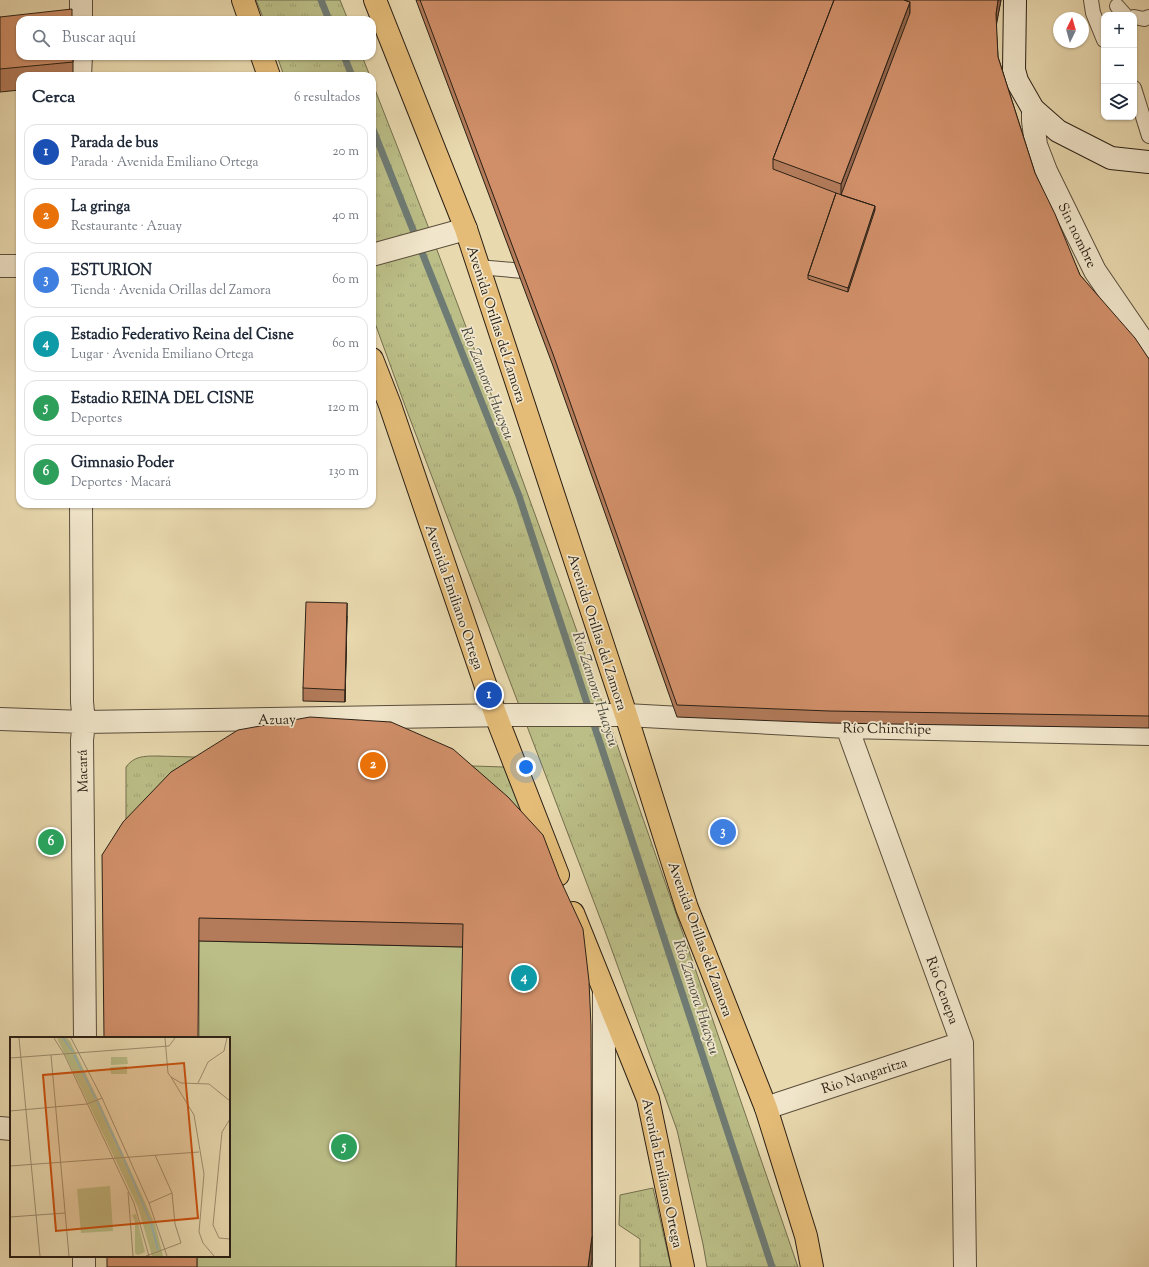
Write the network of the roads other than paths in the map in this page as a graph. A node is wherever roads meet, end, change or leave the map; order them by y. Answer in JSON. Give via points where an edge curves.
{"nodes":[{"id":1,"x":81,"y":0,"type":"edge"},
{"id":2,"x":243,"y":0,"type":"edge"},
{"id":3,"x":374,"y":0,"type":"edge"},
{"id":4,"x":1015,"y":0,"type":"edge"},
{"id":5,"x":1091,"y":0,"type":"edge"},
{"id":6,"x":81,"y":16,"type":"edge"},
{"id":7,"x":249,"y":16,"type":"edge"},
{"id":8,"x":1149,"y":17,"type":"edge"},
{"id":9,"x":1137,"y":18,"type":"edge"},
{"id":10,"x":1101,"y":33,"type":"edge"},
{"id":11,"x":80,"y":60,"type":"edge"},
{"id":12,"x":264,"y":60,"type":"edge"},
{"id":13,"x":80,"y":72,"type":"edge"},
{"id":14,"x":268,"y":72,"type":"edge"},
{"id":15,"x":1137,"y":98,"type":"edge"},
{"id":16,"x":1033,"y":109,"type":"junction"},
{"id":17,"x":1149,"y":136,"type":"edge"},
{"id":18,"x":1149,"y":162,"type":"edge"},
{"id":19,"x":456,"y":231,"type":"junction"},
{"id":20,"x":376,"y":253,"type":"edge"},
{"id":21,"x":0,"y":266,"type":"edge"},
{"id":22,"x":16,"y":266,"type":"edge"},
{"id":23,"x":478,"y":268,"type":"junction"},
{"id":24,"x":548,"y":273,"type":"edge"},
{"id":25,"x":1149,"y":350,"type":"edge"},
{"id":26,"x":376,"y":369,"type":"edge"},
{"id":27,"x":80,"y":508,"type":"edge"},
{"id":28,"x":504,"y":715,"type":"junction"},
{"id":29,"x":626,"y":715,"type":"junction"},
{"id":30,"x":0,"y":719,"type":"edge"},
{"id":31,"x":84,"y":722,"type":"junction"},
{"id":32,"x":847,"y":727,"type":"junction"},
{"id":33,"x":1149,"y":734,"type":"edge"},
{"id":34,"x":604,"y":991,"type":"junction"},
{"id":35,"x":85,"y":1037,"type":"edge"},
{"id":36,"x":962,"y":1043,"type":"junction"},
{"id":37,"x":766,"y":1108,"type":"junction"},
{"id":38,"x":0,"y":1128,"type":"edge"},
{"id":39,"x":10,"y":1129,"type":"edge"},
{"id":40,"x":604,"y":1267,"type":"edge"},
{"id":41,"x":683,"y":1267,"type":"edge"},
{"id":42,"x":812,"y":1267,"type":"edge"},
{"id":43,"x":965,"y":1267,"type":"edge"}],
"edges":[{"from":1,"to":6,"type":"street"},
{"from":2,"to":7,"type":"main road"},
{"from":3,"to":19,"type":"main road","name":"Avenida Orillas del Zamora"},
{"from":4,"to":16,"type":"street","via":[[1014,70],[1017,82]]},
{"from":5,"to":10,"type":"lane"},
{"from":8,"to":9,"type":"lane"},
{"from":11,"to":13,"type":"street"},
{"from":12,"to":14,"type":"main road"},
{"from":15,"to":17,"type":"lane"},
{"from":16,"to":18,"type":"street","via":[[1058,131],[1111,158]]},
{"from":16,"to":25,"type":"street","name":"Sin nombre","via":[[1036,145],[1046,171],[1095,271]]},
{"from":19,"to":20,"type":"street"},
{"from":19,"to":23,"type":"main road","name":"Avenida Orillas del Zamora"},
{"from":21,"to":22,"type":"street"},
{"from":23,"to":24,"type":"lane"},
{"from":23,"to":29,"type":"main road","name":"Avenida Orillas del Zamora"},
{"from":26,"to":28,"type":"main road","name":"Avenida Emiliano Ortega"},
{"from":27,"to":31,"type":"street","name":"Macará"},
{"from":28,"to":29,"type":"street","name":"Azuay"},
{"from":28,"to":31,"type":"street","name":"Azuay"},
{"from":28,"to":34,"type":"main road","name":"Avenida Emiliano Ortega"},
{"from":29,"to":32,"type":"street","name":"Río Chinchipe"},
{"from":29,"to":37,"type":"main road","name":"Avenida Orillas del Zamora","via":[[687,908]]},
{"from":30,"to":31,"type":"street","name":"Azuay"},
{"from":31,"to":35,"type":"street","name":"Macará","via":[[82,740]]},
{"from":32,"to":33,"type":"street","name":"Río Chinchipe"},
{"from":32,"to":36,"type":"street","name":"Rio Cenepa"},
{"from":34,"to":40,"type":"street","name":"Avenida Emiliano Ortega"},
{"from":34,"to":41,"type":"main road","name":"Avenida Emiliano Ortega","via":[[648,1099]]},
{"from":36,"to":37,"type":"street","name":"Rio Nangaritza"},
{"from":36,"to":43,"type":"street","name":"Rio Cenepa"},
{"from":37,"to":42,"type":"main road","name":"Avenida Orillas del Zamora","via":[[806,1236]]},
{"from":38,"to":39,"type":"street"}]}
